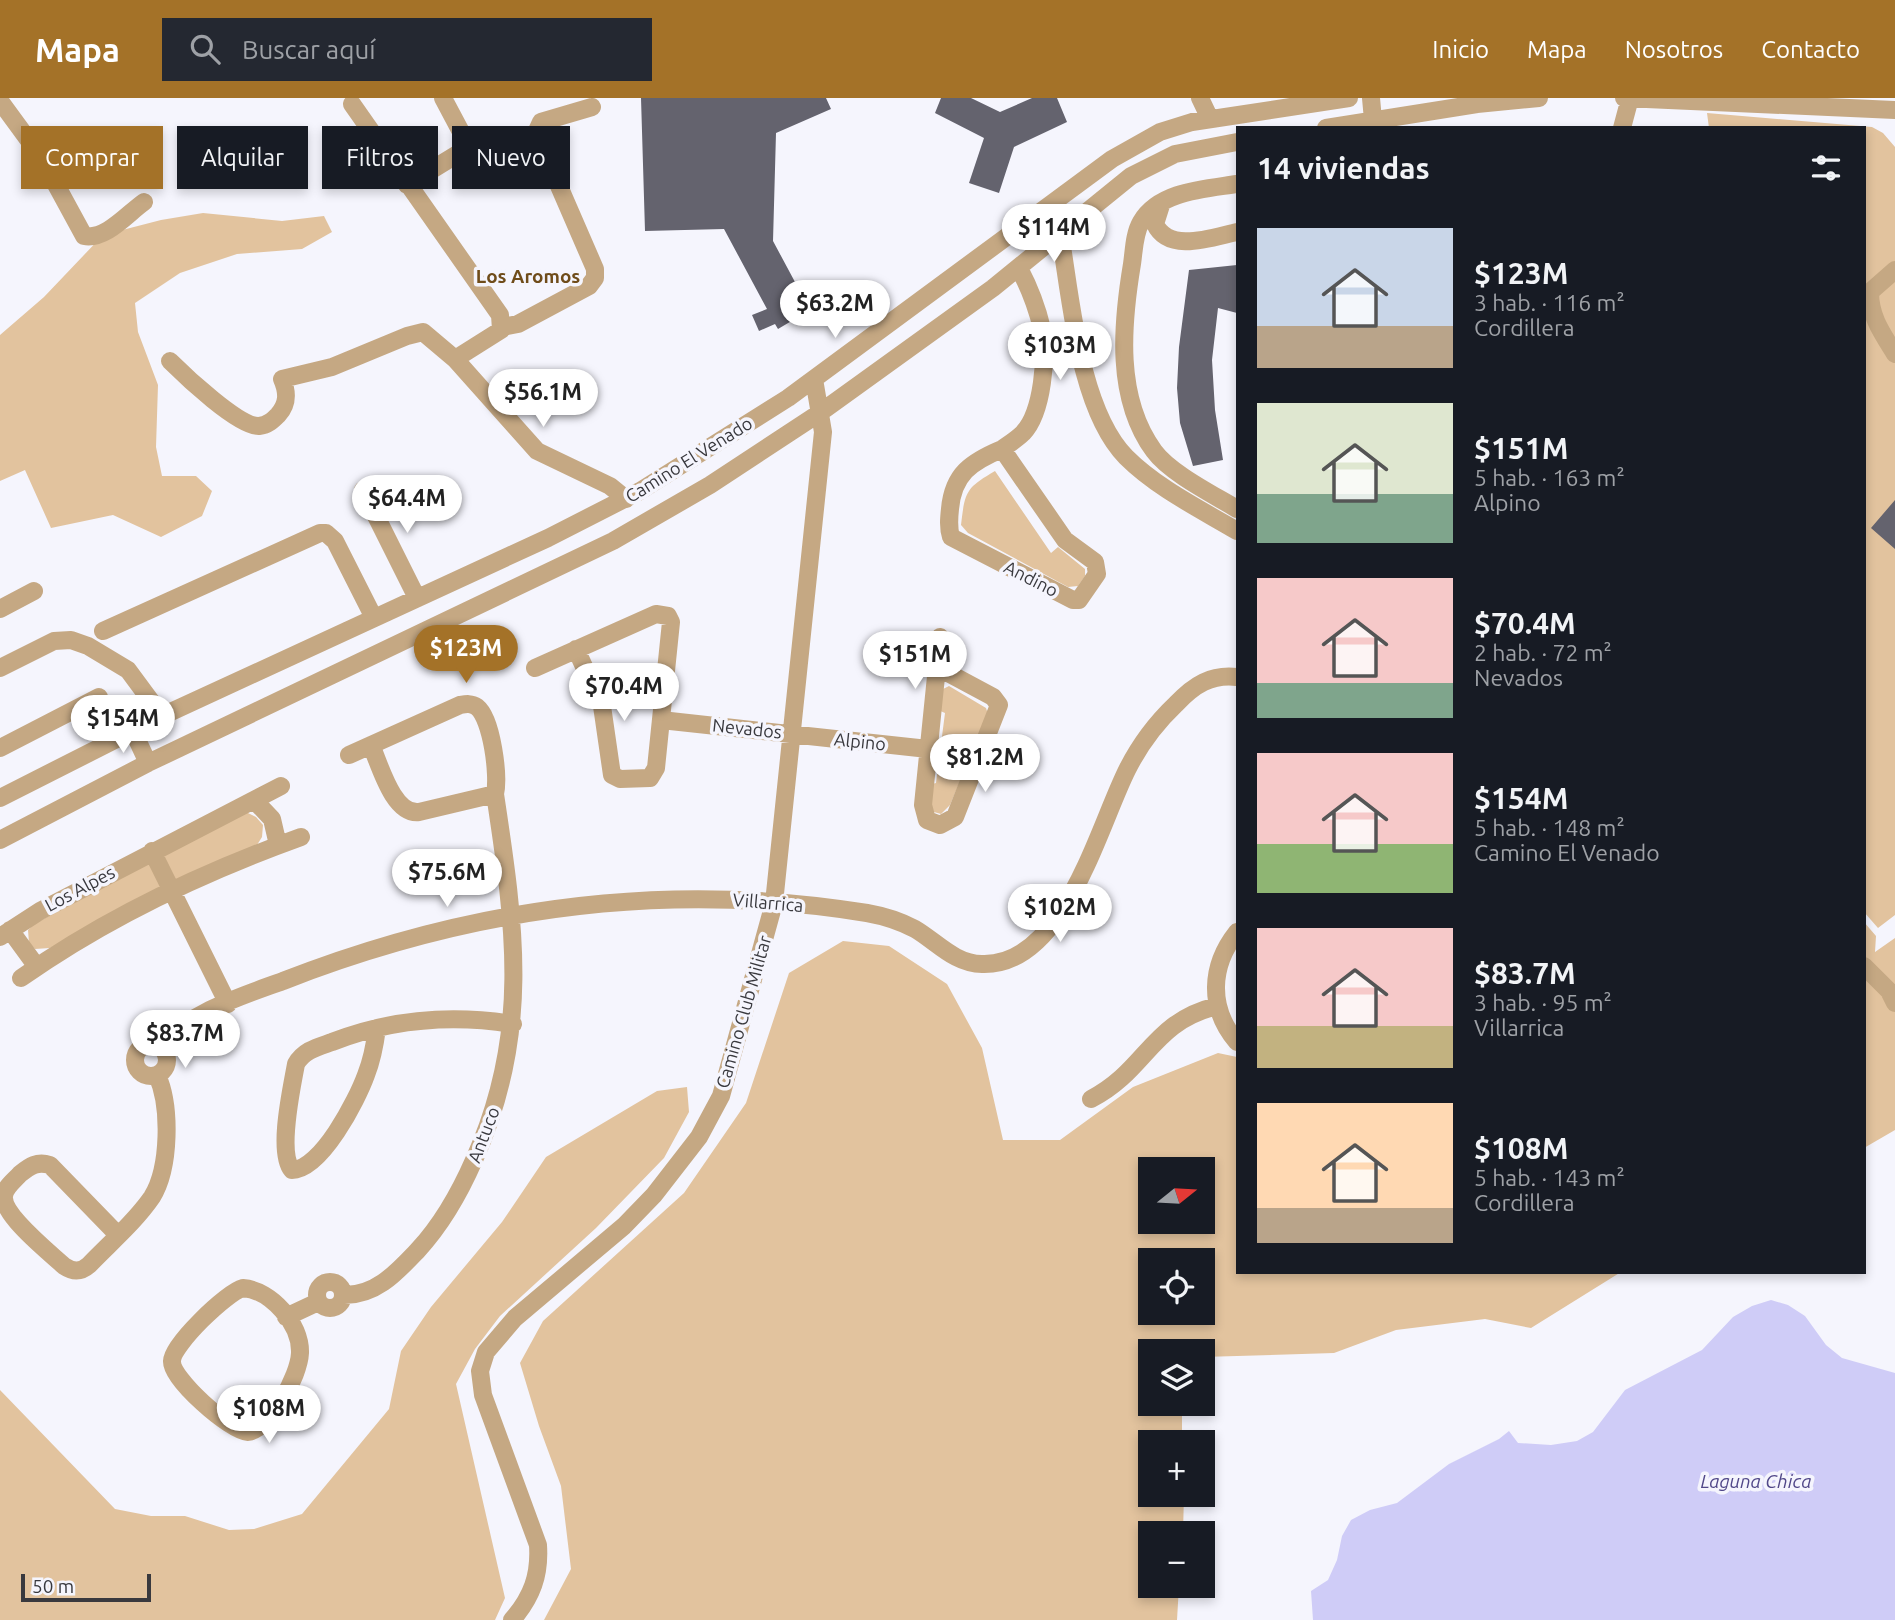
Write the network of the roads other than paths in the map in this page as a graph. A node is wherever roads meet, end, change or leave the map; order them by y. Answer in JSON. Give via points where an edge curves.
{"nodes":[{"id":1,"x":443,"y":98,"type":"edge"},
{"id":2,"x":1200,"y":98,"type":"edge"},
{"id":3,"x":1349,"y":98,"type":"edge"},
{"id":4,"x":1371,"y":98,"type":"edge"},
{"id":5,"x":1539,"y":98,"type":"edge"},
{"id":6,"x":1628,"y":98,"type":"edge"},
{"id":7,"x":0,"y":101,"type":"edge"},
{"id":8,"x":352,"y":104,"type":"dead end"},
{"id":9,"x":592,"y":107,"type":"dead end"},
{"id":10,"x":1889,"y":110,"type":"edge"},
{"id":11,"x":1210,"y":119,"type":"junction"},
{"id":12,"x":1372,"y":124,"type":"edge"},
{"id":13,"x":367,"y":126,"type":"edge"},
{"id":14,"x":1349,"y":126,"type":"edge"},
{"id":15,"x":1622,"y":126,"type":"edge"},
{"id":16,"x":1236,"y":142,"type":"edge"},
{"id":17,"x":438,"y":166,"type":"edge"},
{"id":18,"x":1236,"y":184,"type":"edge"},
{"id":19,"x":409,"y":189,"type":"edge"},
{"id":20,"x":144,"y":202,"type":"dead end"},
{"id":21,"x":1163,"y":202,"type":"junction"},
{"id":22,"x":1236,"y":232,"type":"edge"},
{"id":23,"x":1060,"y":234,"type":"junction"},
{"id":24,"x":1019,"y":268,"type":"junction"},
{"id":25,"x":1895,"y":270,"type":"edge"},
{"id":26,"x":502,"y":327,"type":"junction"},
{"id":27,"x":1892,"y":342,"type":"edge"},
{"id":28,"x":455,"y":359,"type":"junction"},
{"id":29,"x":170,"y":362,"type":"dead end"},
{"id":30,"x":814,"y":379,"type":"junction"},
{"id":31,"x":821,"y":412,"type":"junction"},
{"id":32,"x":1002,"y":449,"type":"junction"},
{"id":33,"x":363,"y":490,"type":"dead end"},
{"id":34,"x":626,"y":499,"type":"junction"},
{"id":35,"x":1236,"y":508,"type":"edge"},
{"id":36,"x":1236,"y":530,"type":"edge"},
{"id":37,"x":34,"y":591,"type":"dead end"},
{"id":38,"x":417,"y":598,"type":"junction"},
{"id":39,"x":0,"y":609,"type":"edge"},
{"id":40,"x":374,"y":618,"type":"junction"},
{"id":41,"x":103,"y":631,"type":"dead end"},
{"id":42,"x":940,"y":637,"type":"dead end"},
{"id":43,"x":576,"y":649,"type":"junction"},
{"id":44,"x":937,"y":667,"type":"junction"},
{"id":45,"x":0,"y":668,"type":"edge"},
{"id":46,"x":535,"y":668,"type":"dead end"},
{"id":47,"x":1236,"y":677,"type":"edge"},
{"id":48,"x":99,"y":697,"type":"dead end"},
{"id":49,"x":162,"y":716,"type":"junction"},
{"id":50,"x":661,"y":720,"type":"junction"},
{"id":51,"x":132,"y":731,"type":"junction"},
{"id":52,"x":792,"y":733,"type":"junction"},
{"id":53,"x":371,"y":745,"type":"junction"},
{"id":54,"x":0,"y":748,"type":"edge"},
{"id":55,"x":928,"y":750,"type":"junction"},
{"id":56,"x":349,"y":755,"type":"dead end"},
{"id":57,"x":148,"y":763,"type":"junction"},
{"id":58,"x":281,"y":786,"type":"dead end"},
{"id":59,"x":495,"y":794,"type":"junction"},
{"id":60,"x":0,"y":798,"type":"edge"},
{"id":61,"x":254,"y":800,"type":"junction"},
{"id":62,"x":301,"y":837,"type":"dead end"},
{"id":63,"x":0,"y":840,"type":"edge"},
{"id":64,"x":278,"y":845,"type":"junction"},
{"id":65,"x":152,"y":851,"type":"junction"},
{"id":66,"x":172,"y":890,"type":"junction"},
{"id":67,"x":774,"y":903,"type":"junction"},
{"id":68,"x":510,"y":915,"type":"junction"},
{"id":69,"x":5,"y":933,"type":"edge"},
{"id":70,"x":1236,"y":933,"type":"edge"},
{"id":71,"x":37,"y":967,"type":"junction"},
{"id":72,"x":1866,"y":968,"type":"edge"},
{"id":73,"x":22,"y":978,"type":"dead end"},
{"id":74,"x":1895,"y":1003,"type":"edge"},
{"id":75,"x":228,"y":1004,"type":"junction"},
{"id":76,"x":1217,"y":1006,"type":"junction"},
{"id":77,"x":513,"y":1024,"type":"junction"},
{"id":78,"x":377,"y":1028,"type":"junction"},
{"id":79,"x":1236,"y":1041,"type":"edge"},
{"id":80,"x":160,"y":1047,"type":"junction"},
{"id":81,"x":157,"y":1075,"type":"junction"},
{"id":82,"x":1091,"y":1099,"type":"dead end"},
{"id":83,"x":118,"y":1235,"type":"junction"},
{"id":84,"x":286,"y":1317,"type":"junction"},
{"id":85,"x":512,"y":1620,"type":"edge"}],
"edges":[{"from":1,"to":17,"type":"street","via":[[469,147]]},
{"from":2,"to":11,"type":"street"},
{"from":3,"to":11,"type":"street","name":"Camino El Venado"},
{"from":4,"to":12,"type":"street"},
{"from":5,"to":12,"type":"street","via":[[1477,104]]},
{"from":6,"to":10,"type":"street"},
{"from":6,"to":15,"type":"street"},
{"from":7,"to":20,"type":"street","via":[[41,157],[84,236],[102,235]]},
{"from":8,"to":13,"type":"street"},
{"from":9,"to":26,"type":"street","via":[[541,122],[536,133],[595,278],[589,286],[525,320]]},
{"from":11,"to":30,"type":"street","name":"Camino El Venado","via":[[1160,132],[1112,159]]},
{"from":12,"to":14,"type":"street"},
{"from":16,"to":23,"type":"street","name":"Camino El Venado","via":[[1190,150],[1145,167]]},
{"from":18,"to":21,"type":"street"},
{"from":19,"to":26,"type":"street","via":[[500,315]]},
{"from":21,"to":22,"type":"street","via":[[1155,225],[1164,237],[1180,242]]},
{"from":21,"to":35,"type":"street","via":[[1141,223],[1135,243],[1123,333],[1130,389],[1137,417],[1155,452]]},
{"from":23,"to":24,"type":"street","name":"Camino El Venado"},
{"from":23,"to":36,"type":"street","via":[[1090,395],[1105,424],[1124,455],[1149,478]]},
{"from":24,"to":31,"type":"street","name":"Camino El Venado"},
{"from":24,"to":32,"type":"street","name":"Andino","via":[[1031,290],[1042,331],[1042,373],[1036,413],[1024,432]]},
{"from":25,"to":27,"type":"street","via":[[1870,292],[1872,315]]},
{"from":26,"to":28,"type":"street"},
{"from":28,"to":29,"type":"street","via":[[429,335],[418,332],[332,367],[282,379],[285,407],[268,424],[253,425],[214,401]]},
{"from":28,"to":34,"type":"street","via":[[537,451],[610,485]]},
{"from":30,"to":31,"type":"street","name":"Camino Club Militar"},
{"from":30,"to":34,"type":"street","name":"Camino El Venado"},
{"from":31,"to":52,"type":"street","name":"Camino Club Militar","via":[[823,432]]},
{"from":31,"to":57,"type":"street","name":"Camino El Venado","via":[[710,485],[602,547]]},
{"from":32,"to":32,"type":"street","name":"Andino","via":[[1065,540],[1095,562],[1097,574],[1079,600],[951,537],[951,492],[956,481]]},
{"from":33,"to":38,"type":"street"},
{"from":34,"to":38,"type":"street","name":"Camino El Venado"},
{"from":37,"to":39,"type":"street"},
{"from":38,"to":40,"type":"street","name":"Camino El Venado"},
{"from":40,"to":41,"type":"street","via":[[335,541],[320,533]]},
{"from":40,"to":49,"type":"street","name":"Camino El Venado"},
{"from":42,"to":44,"type":"street"},
{"from":43,"to":46,"type":"street"},
{"from":43,"to":50,"type":"street","via":[[656,614],[666,614],[670,626]]},
{"from":43,"to":50,"type":"street","via":[[602,706],[614,777],[647,779],[653,775]]},
{"from":44,"to":55,"type":"street"},
{"from":44,"to":55,"type":"street","via":[[993,697],[999,705],[955,817],[944,824],[928,820],[923,809]]},
{"from":45,"to":49,"type":"street","via":[[54,641],[71,640],[128,670]]},
{"from":47,"to":67,"type":"street","name":"Villarrica","via":[[1217,676],[1196,685],[1145,740],[1067,900],[1021,955],[1002,963],[972,963],[895,920]]},
{"from":48,"to":54,"type":"street"},
{"from":49,"to":51,"type":"street","name":"Camino El Venado"},
{"from":50,"to":52,"type":"street","name":"Nevados"},
{"from":51,"to":57,"type":"street"},
{"from":51,"to":60,"type":"street","name":"Camino El Venado"},
{"from":52,"to":55,"type":"street","name":"Alpino"},
{"from":52,"to":67,"type":"street","name":"Camino Club Militar"},
{"from":53,"to":56,"type":"street"},
{"from":53,"to":59,"type":"street","via":[[397,802],[407,811]]},
{"from":53,"to":59,"type":"street","name":"Antuco","via":[[471,704],[488,729]]},
{"from":57,"to":63,"type":"street","name":"Camino El Venado"},
{"from":58,"to":61,"type":"street","name":"Los Alpes"},
{"from":59,"to":68,"type":"street","name":"Antuco"},
{"from":61,"to":64,"type":"street","via":[[272,819]]},
{"from":61,"to":65,"type":"street","name":"Los Alpes"},
{"from":62,"to":64,"type":"street"},
{"from":64,"to":66,"type":"street"},
{"from":65,"to":66,"type":"street"},
{"from":65,"to":69,"type":"street","name":"Los Alpes"},
{"from":66,"to":71,"type":"street"},
{"from":66,"to":75,"type":"street"},
{"from":67,"to":68,"type":"street","name":"Villarrica","via":[[657,898]]},
{"from":67,"to":85,"type":"street","name":"Camino Club Militar","via":[[729,1069],[699,1137],[624,1226],[515,1318],[486,1352],[480,1371],[483,1395],[538,1545],[540,1567],[534,1585]]},
{"from":68,"to":75,"type":"street","name":"Villarrica","via":[[359,953]]},
{"from":68,"to":77,"type":"street","name":"Antuco"},
{"from":69,"to":71,"type":"street","name":"Los Alpes"},
{"from":70,"to":76,"type":"street","via":[[1216,976]]},
{"from":71,"to":73,"type":"street"},
{"from":72,"to":74,"type":"street"},
{"from":75,"to":80,"type":"street","name":"Villarrica","via":[[182,1027]]},
{"from":76,"to":79,"type":"street"},
{"from":76,"to":82,"type":"street","via":[[1179,1020],[1159,1036],[1129,1074]]},
{"from":77,"to":78,"type":"street","via":[[435,1018]]},
{"from":77,"to":84,"type":"street","name":"Antuco","via":[[494,1110],[470,1170],[424,1243],[385,1282],[365,1292],[343,1295],[338,1284],[326,1282],[317,1289],[318,1302]]},
{"from":78,"to":78,"type":"street","via":[[310,1050],[299,1058],[285,1146],[292,1170],[315,1159],[346,1115],[368,1070]]},
{"from":80,"to":81,"type":"street","via":[[167,1060]]},
{"from":80,"to":81,"type":"street","name":"Villarrica","via":[[150,1044],[141,1048],[135,1061],[142,1074]]},
{"from":81,"to":83,"type":"street","via":[[167,1114],[159,1180],[152,1196]]},
{"from":83,"to":83,"type":"street","via":[[85,1269],[69,1270],[6,1210],[6,1189],[30,1166],[50,1165]]},
{"from":84,"to":84,"type":"street","via":[[258,1292],[237,1290],[177,1348],[173,1370],[229,1426],[253,1431],[276,1408],[299,1364],[298,1338]]}]}
